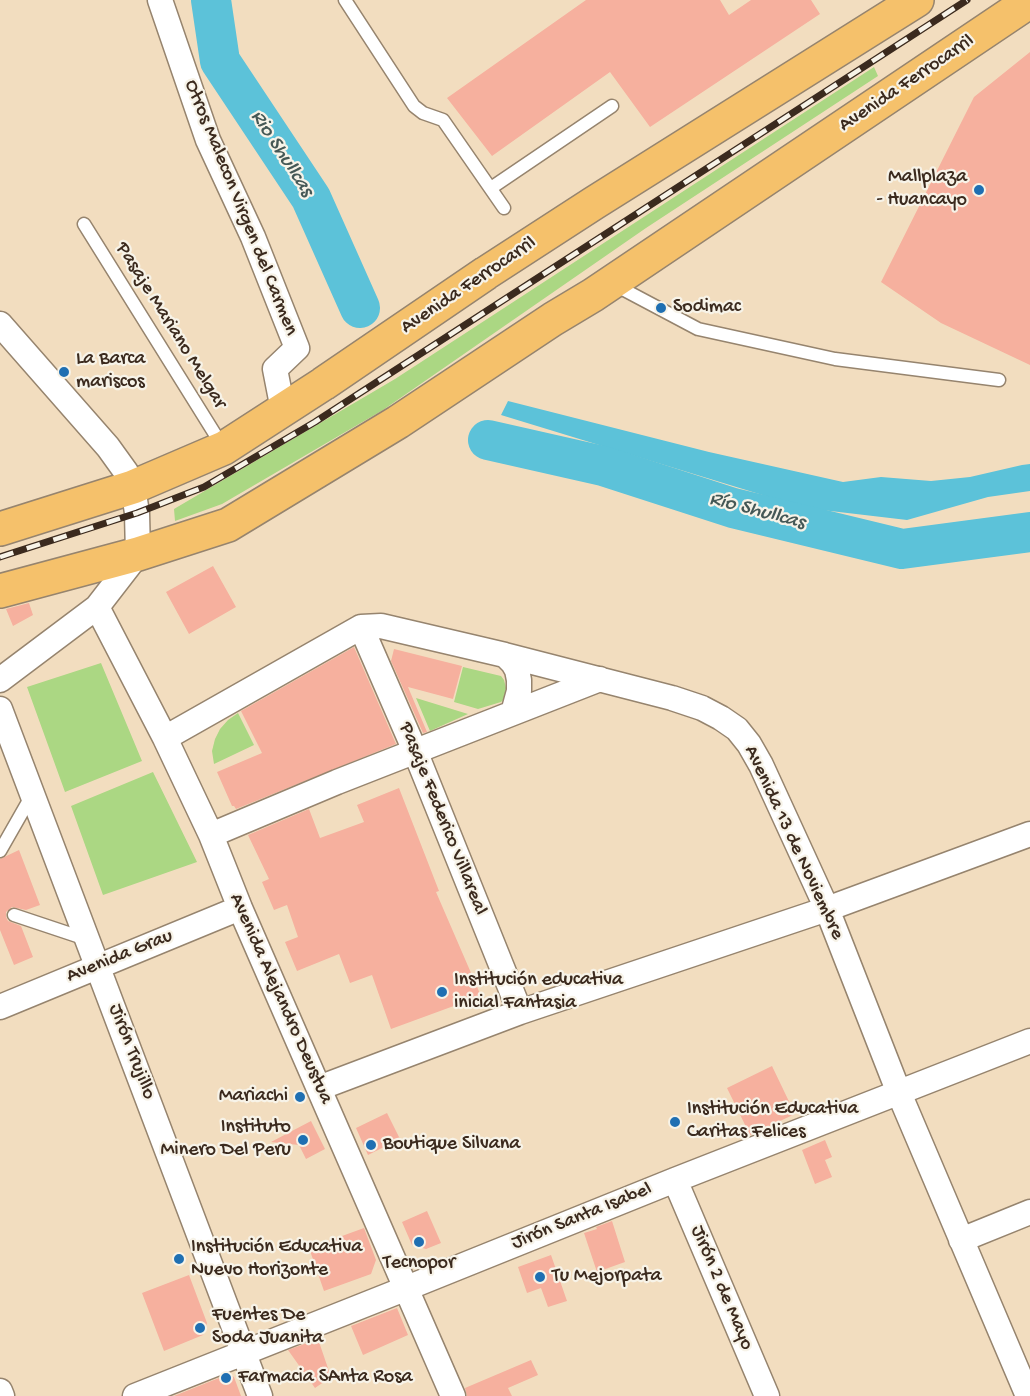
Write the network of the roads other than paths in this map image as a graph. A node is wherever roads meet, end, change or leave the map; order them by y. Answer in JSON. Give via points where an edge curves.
{"nodes":[{"id":1,"x":160,"y":0,"type":"edge"},
{"id":2,"x":345,"y":0,"type":"edge"},
{"id":3,"x":917,"y":0,"type":"edge"},
{"id":4,"x":1030,"y":1,"type":"edge"},
{"id":5,"x":612,"y":106,"type":"dead end"},
{"id":6,"x":491,"y":188,"type":"junction"},
{"id":7,"x":504,"y":208,"type":"dead end"},
{"id":8,"x":84,"y":224,"type":"dead end"},
{"id":9,"x":602,"y":289,"type":"junction"},
{"id":10,"x":0,"y":324,"type":"edge"},
{"id":11,"x":999,"y":380,"type":"dead end"},
{"id":12,"x":283,"y":410,"type":"junction"},
{"id":13,"x":224,"y":448,"type":"junction"},
{"id":14,"x":133,"y":487,"type":"junction"},
{"id":15,"x":0,"y":529,"type":"edge"},
{"id":16,"x":138,"y":554,"type":"junction"},
{"id":17,"x":0,"y":591,"type":"edge"},
{"id":18,"x":97,"y":607,"type":"junction"},
{"id":19,"x":362,"y":627,"type":"junction"},
{"id":20,"x":505,"y":655,"type":"junction"},
{"id":21,"x":600,"y":679,"type":"junction"},
{"id":22,"x":0,"y":680,"type":"edge"},
{"id":23,"x":513,"y":713,"type":"junction"},
{"id":24,"x":3,"y":723,"type":"edge"},
{"id":25,"x":165,"y":738,"type":"junction"},
{"id":26,"x":415,"y":752,"type":"junction"},
{"id":27,"x":32,"y":794,"type":"junction"},
{"id":28,"x":1030,"y":834,"type":"edge"},
{"id":29,"x":211,"y":835,"type":"junction"},
{"id":30,"x":0,"y":851,"type":"edge"},
{"id":31,"x":240,"y":908,"type":"junction"},
{"id":32,"x":827,"y":909,"type":"junction"},
{"id":33,"x":14,"y":915,"type":"dead end"},
{"id":34,"x":87,"y":939,"type":"junction"},
{"id":35,"x":98,"y":966,"type":"junction"},
{"id":36,"x":0,"y":1007,"type":"edge"},
{"id":37,"x":520,"y":1012,"type":"junction"},
{"id":38,"x":1030,"y":1041,"type":"edge"},
{"id":39,"x":319,"y":1088,"type":"junction"},
{"id":40,"x":899,"y":1093,"type":"junction"},
{"id":41,"x":675,"y":1180,"type":"junction"},
{"id":42,"x":1030,"y":1212,"type":"edge"},
{"id":43,"x":961,"y":1240,"type":"junction"},
{"id":44,"x":407,"y":1288,"type":"junction"},
{"id":45,"x":245,"y":1352,"type":"junction"},
{"id":46,"x":0,"y":1391,"type":"edge"},
{"id":47,"x":2,"y":1396,"type":"edge"},
{"id":48,"x":135,"y":1396,"type":"edge"},
{"id":49,"x":260,"y":1396,"type":"edge"},
{"id":50,"x":453,"y":1396,"type":"edge"},
{"id":51,"x":767,"y":1396,"type":"edge"},
{"id":52,"x":1028,"y":1396,"type":"edge"}],
"edges":[{"from":1,"to":12,"type":"street","name":"Otros Malecon Virgen del Carmen","via":[[208,140],[253,237],[297,348],[275,369]]},
{"from":2,"to":6,"type":"lane","via":[[414,106],[442,120]]},
{"from":3,"to":12,"type":"main road","name":"Avenida Ferrocarril","via":[[594,203]]},
{"from":4,"to":9,"type":"main road","name":"Avenida Ferrocarril"},
{"from":5,"to":6,"type":"lane"},
{"from":6,"to":7,"type":"lane"},
{"from":8,"to":13,"type":"lane","name":"Pasaje Mariano Melgar"},
{"from":9,"to":11,"type":"lane","via":[[698,329],[835,359]]},
{"from":9,"to":16,"type":"main road","name":"Avenida Ferrocarril","via":[[398,422],[228,525]]},
{"from":10,"to":14,"type":"street","via":[[108,447]]},
{"from":12,"to":13,"type":"main road","name":"Avenida Ferrocarril"},
{"from":13,"to":14,"type":"main road","name":"Avenida Ferrocarril"},
{"from":14,"to":15,"type":"main road","name":"Avenida Ferrocarril"},
{"from":14,"to":16,"type":"street"},
{"from":16,"to":17,"type":"main road","name":"Avenida Ferrocarril"},
{"from":16,"to":18,"type":"street"},
{"from":18,"to":22,"type":"street"},
{"from":18,"to":25,"type":"street","name":"Avenida Alejandro Deustua"},
{"from":19,"to":20,"type":"street","name":"Avenida 13 de Noviembre","via":[[381,626]]},
{"from":19,"to":25,"type":"street"},
{"from":19,"to":26,"type":"street","name":"Pasaje Federico Villareal"},
{"from":20,"to":21,"type":"street","name":"Avenida 13 de Noviembre"},
{"from":20,"to":23,"type":"street","via":[[517,670],[519,680]]},
{"from":21,"to":23,"type":"street"},
{"from":21,"to":32,"type":"street","name":"Avenida 13 de Noviembre","via":[[702,708],[737,729],[761,765]]},
{"from":23,"to":26,"type":"street"},
{"from":24,"to":27,"type":"street","name":"Jirón Trujillo"},
{"from":25,"to":29,"type":"street","name":"Avenida Alejandro Deustua"},
{"from":26,"to":29,"type":"street"},
{"from":26,"to":37,"type":"street","name":"Pasaje Federico Villareal"},
{"from":27,"to":30,"type":"lane"},
{"from":27,"to":34,"type":"street","name":"Jirón Trujillo"},
{"from":28,"to":32,"type":"street"},
{"from":29,"to":31,"type":"street","name":"Avenida Alejandro Deustua"},
{"from":31,"to":35,"type":"street","name":"Avenida Grau"},
{"from":31,"to":39,"type":"street","name":"Avenida Alejandro Deustua"},
{"from":32,"to":37,"type":"street"},
{"from":32,"to":40,"type":"street","name":"Avenida 13 de Noviembre"},
{"from":33,"to":34,"type":"lane"},
{"from":34,"to":35,"type":"street","name":"Jirón Trujillo"},
{"from":35,"to":36,"type":"street","name":"Avenida Grau"},
{"from":35,"to":45,"type":"street","name":"Jirón Trujillo"},
{"from":37,"to":39,"type":"street"},
{"from":38,"to":40,"type":"street","name":"Jirón Santa Isabel"},
{"from":39,"to":44,"type":"street","name":"Avenida Alejandro Deustua"},
{"from":40,"to":41,"type":"street","name":"Jirón Santa Isabel"},
{"from":40,"to":43,"type":"street","name":"Avenida 13 de Noviembre"},
{"from":41,"to":44,"type":"street","name":"Jirón Santa Isabel"},
{"from":41,"to":51,"type":"street","name":"Jirón 2 de Mayo"},
{"from":42,"to":43,"type":"street"},
{"from":43,"to":52,"type":"street","name":"Avenida 13 de Noviembre"},
{"from":44,"to":45,"type":"street","name":"Jirón Santa Isabel"},
{"from":44,"to":50,"type":"street","name":"Avenida Alejandro Deustua"},
{"from":45,"to":48,"type":"street","name":"Jirón Santa Isabel"},
{"from":45,"to":49,"type":"street","name":"Jirón Trujillo"},
{"from":46,"to":47,"type":"street"}]}
